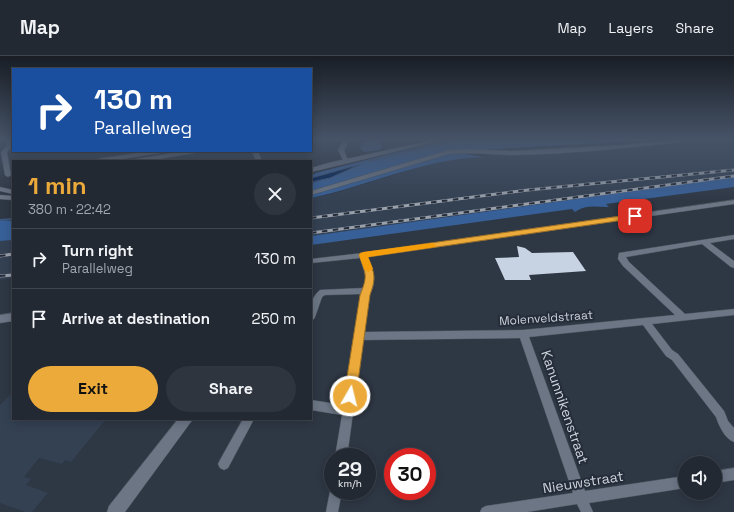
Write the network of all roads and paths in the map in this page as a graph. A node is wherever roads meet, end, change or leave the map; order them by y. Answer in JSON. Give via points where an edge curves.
{"nodes":[{"id":1,"x":5,"y":160,"type":"edge"},
{"id":2,"x":344,"y":160,"type":"edge"},
{"id":3,"x":421,"y":160,"type":"edge"},
{"id":4,"x":312,"y":170,"type":"edge"},
{"id":5,"x":10,"y":175,"type":"edge"},
{"id":6,"x":0,"y":178,"type":"edge"},
{"id":7,"x":0,"y":189,"type":"edge"},
{"id":8,"x":12,"y":192,"type":"edge"},
{"id":9,"x":312,"y":193,"type":"edge"},
{"id":10,"x":0,"y":198,"type":"edge"},
{"id":11,"x":12,"y":198,"type":"edge"},
{"id":12,"x":734,"y":202,"type":"edge"},
{"id":13,"x":734,"y":237,"type":"edge"},
{"id":14,"x":704,"y":242,"type":"junction"},
{"id":15,"x":363,"y":255,"type":"junction"},
{"id":16,"x":312,"y":261,"type":"edge"},
{"id":17,"x":734,"y":265,"type":"edge"},
{"id":18,"x":366,"y":291,"type":"junction"},
{"id":19,"x":734,"y":312,"type":"edge"},
{"id":20,"x":312,"y":314,"type":"edge"},
{"id":21,"x":12,"y":317,"type":"edge"},
{"id":22,"x":684,"y":318,"type":"junction"},
{"id":23,"x":0,"y":319,"type":"edge"},
{"id":24,"x":646,"y":322,"type":"junction"},
{"id":25,"x":523,"y":334,"type":"junction"},
{"id":26,"x":359,"y":336,"type":"junction"},
{"id":27,"x":312,"y":404,"type":"edge"},
{"id":28,"x":348,"y":411,"type":"junction"},
{"id":29,"x":185,"y":420,"type":"edge"},
{"id":30,"x":248,"y":420,"type":"edge"},
{"id":31,"x":734,"y":437,"type":"edge"},
{"id":32,"x":342,"y":448,"type":"edge"},
{"id":33,"x":224,"y":464,"type":"dead end"},
{"id":34,"x":734,"y":474,"type":"edge"},
{"id":35,"x":722,"y":476,"type":"edge"},
{"id":36,"x":678,"y":483,"type":"edge"},
{"id":37,"x":581,"y":498,"type":"junction"},
{"id":38,"x":334,"y":500,"type":"edge"},
{"id":39,"x":115,"y":512,"type":"edge"},
{"id":40,"x":332,"y":512,"type":"edge"},
{"id":41,"x":486,"y":512,"type":"edge"},
{"id":42,"x":587,"y":512,"type":"edge"}],
"edges":[{"from":1,"to":5,"type":"street"},
{"from":2,"to":4,"type":"street"},
{"from":3,"to":9,"type":"street"},
{"from":5,"to":6,"type":"street"},
{"from":7,"to":8,"type":"street"},
{"from":10,"to":11,"type":"street"},
{"from":12,"to":15,"type":"street"},
{"from":13,"to":14,"type":"street"},
{"from":14,"to":17,"type":"street"},
{"from":14,"to":22,"type":"street","via":[[622,255],[622,259]]},
{"from":15,"to":16,"type":"street"},
{"from":15,"to":18,"type":"street","via":[[370,277]]},
{"from":18,"to":20,"type":"street","via":[[323,292],[318,296]]},
{"from":18,"to":26,"type":"street"},
{"from":19,"to":22,"type":"street","name":"Molenveldstraat"},
{"from":21,"to":23,"type":"street"},
{"from":22,"to":24,"type":"street","name":"Molenveldstraat"},
{"from":24,"to":25,"type":"street","name":"Molenveldstraat"},
{"from":24,"to":31,"type":"street","via":[[720,414]]},
{"from":25,"to":26,"type":"street","name":"Molenveldstraat"},
{"from":25,"to":37,"type":"street","name":"Kanunnikenstraat"},
{"from":26,"to":28,"type":"street"},
{"from":27,"to":28,"type":"street"},
{"from":28,"to":32,"type":"street"},
{"from":29,"to":39,"type":"street"},
{"from":30,"to":33,"type":"street"},
{"from":34,"to":35,"type":"street"},
{"from":36,"to":37,"type":"street","name":"Nieuwstraat"},
{"from":37,"to":41,"type":"street","name":"Nieuwstraat"},
{"from":37,"to":42,"type":"street","name":"Kanunnikenstraat"},
{"from":38,"to":40,"type":"street"}]}
